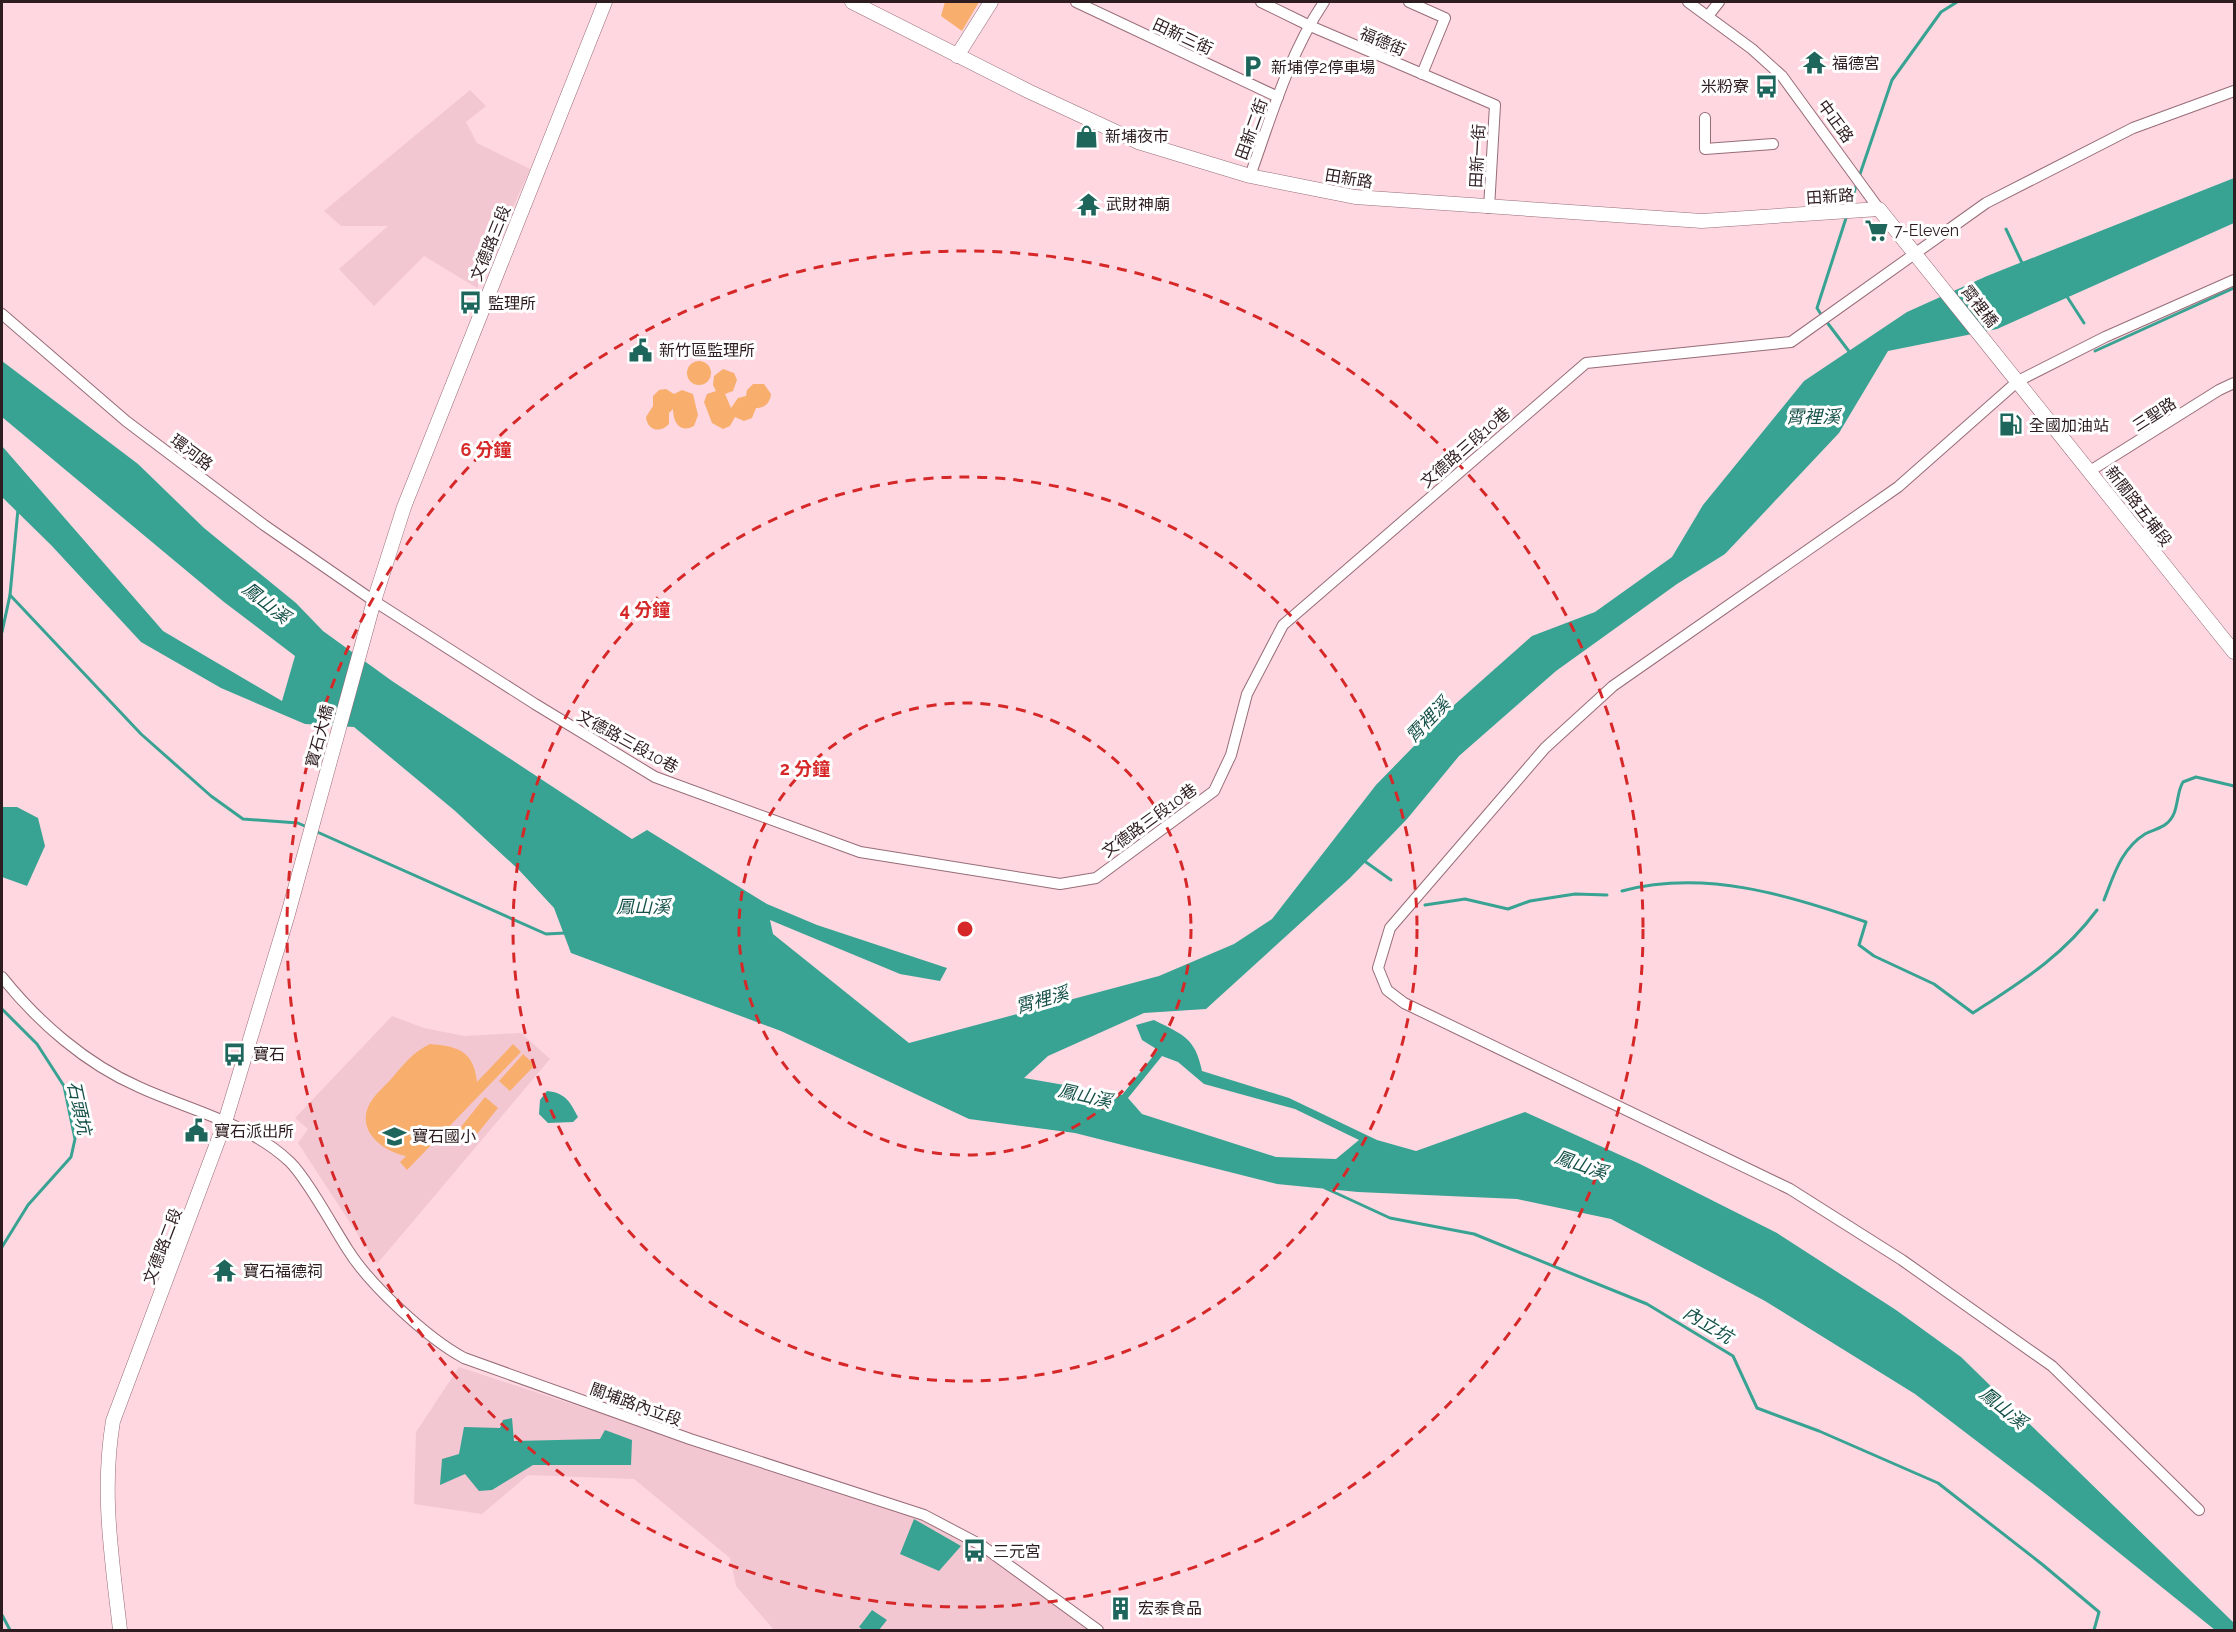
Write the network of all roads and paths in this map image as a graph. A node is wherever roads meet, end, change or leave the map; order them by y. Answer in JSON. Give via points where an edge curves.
{"nodes":[{"id":1,"x":604,"y":2,"type":"edge"},
{"id":2,"x":852,"y":2,"type":"edge"},
{"id":3,"x":991,"y":2,"type":"edge"},
{"id":4,"x":1076,"y":2,"type":"edge"},
{"id":5,"x":1261,"y":2,"type":"edge"},
{"id":6,"x":1324,"y":2,"type":"edge"},
{"id":7,"x":1409,"y":2,"type":"edge"},
{"id":8,"x":1688,"y":2,"type":"edge"},
{"id":9,"x":1719,"y":2,"type":"edge"},
{"id":10,"x":1708,"y":16,"type":"junction"},
{"id":11,"x":1308,"y":25,"type":"junction"},
{"id":12,"x":957,"y":56,"type":"junction"},
{"id":13,"x":1422,"y":74,"type":"junction"},
{"id":14,"x":2235,"y":91,"type":"edge"},
{"id":15,"x":1278,"y":97,"type":"junction"},
{"id":16,"x":1495,"y":105,"type":"joint"},
{"id":17,"x":1705,"y":118,"type":"dead end"},
{"id":18,"x":1773,"y":144,"type":"dead end"},
{"id":19,"x":1250,"y":176,"type":"junction"},
{"id":20,"x":1489,"y":208,"type":"junction"},
{"id":21,"x":1879,"y":208,"type":"junction"},
{"id":22,"x":1916,"y":251,"type":"junction"},
{"id":23,"x":2235,"y":280,"type":"edge"},
{"id":24,"x":2,"y":314,"type":"edge"},
{"id":25,"x":2019,"y":381,"type":"junction"},
{"id":26,"x":2235,"y":383,"type":"edge"},
{"id":27,"x":2090,"y":471,"type":"junction"},
{"id":28,"x":374,"y":601,"type":"junction"},
{"id":29,"x":2235,"y":651,"type":"edge"},
{"id":30,"x":297,"y":880,"type":"joint"},
{"id":31,"x":2,"y":977,"type":"edge"},
{"id":32,"x":225,"y":1122,"type":"junction"},
{"id":33,"x":2199,"y":1510,"type":"dead end"},
{"id":34,"x":120,"y":1630,"type":"edge"},
{"id":35,"x":1098,"y":1630,"type":"edge"}],
"edges":[{"from":1,"to":28,"type":"main road","name":"文德路三段","via":[[408,497]]},
{"from":2,"to":12,"type":"main road","name":"田新路"},
{"from":3,"to":12,"type":"main road"},
{"from":4,"to":15,"type":"street","name":"田新三街"},
{"from":5,"to":11,"type":"street","name":"福德街"},
{"from":6,"to":11,"type":"street","name":"田新二街"},
{"from":7,"to":13,"type":"street","via":[[1445,18]]},
{"from":8,"to":10,"type":"street","name":"中正路"},
{"from":9,"to":10,"type":"street"},
{"from":10,"to":21,"type":"street","name":"中正路","via":[[1782,76]]},
{"from":11,"to":13,"type":"street","name":"福德街"},
{"from":11,"to":15,"type":"street","name":"田新二街"},
{"from":12,"to":19,"type":"main road","name":"田新路","via":[[1137,142]]},
{"from":13,"to":16,"type":"street","name":"福德街"},
{"from":14,"to":22,"type":"street","name":"文德路三段10巷","via":[[2133,128],[1986,202]]},
{"from":15,"to":19,"type":"street","name":"田新二街"},
{"from":16,"to":20,"type":"street","name":"田新一街"},
{"from":17,"to":18,"type":"street","via":[[1705,149]]},
{"from":19,"to":20,"type":"main road","name":"田新路","via":[[1355,197]]},
{"from":20,"to":21,"type":"main road","name":"田新路","via":[[1702,221]]},
{"from":21,"to":22,"type":"main road","name":"中正路"},
{"from":22,"to":25,"type":"main road","name":"霄裡橋"},
{"from":22,"to":28,"type":"street","name":"文德路三段10巷","via":[[1791,342],[1586,363],[1283,626],[1247,694],[1231,754],[1214,791],[1096,878],[1060,884],[860,852],[655,777]]},
{"from":23,"to":25,"type":"street","via":[[2105,337]]},
{"from":24,"to":28,"type":"street","name":"環河路","via":[[126,421],[264,525]]},
{"from":25,"to":27,"type":"main road","name":"新關路五埔段"},
{"from":25,"to":33,"type":"street","via":[[1898,487],[1622,679],[1562,732],[1522,773],[1390,928],[1378,968],[1387,990],[1404,1003],[1790,1189],[1902,1260],[2052,1366]]},
{"from":26,"to":27,"type":"street","name":"三聖路"},
{"from":27,"to":29,"type":"main road","name":"新關路五埔段"},
{"from":28,"to":30,"type":"main road","name":"寶石大橋"},
{"from":30,"to":32,"type":"main road","name":"文德路二段"},
{"from":31,"to":32,"type":"street","name":"關埔路內立段","via":[[27,1007],[82,1054],[138,1087]]},
{"from":32,"to":34,"type":"main road","name":"文德路二段","via":[[113,1421],[106,1460],[106,1495]]},
{"from":32,"to":35,"type":"street","name":"關埔路內立段","via":[[291,1163],[350,1253],[416,1324],[445,1348],[690,1439],[924,1515],[981,1545]]}]}
